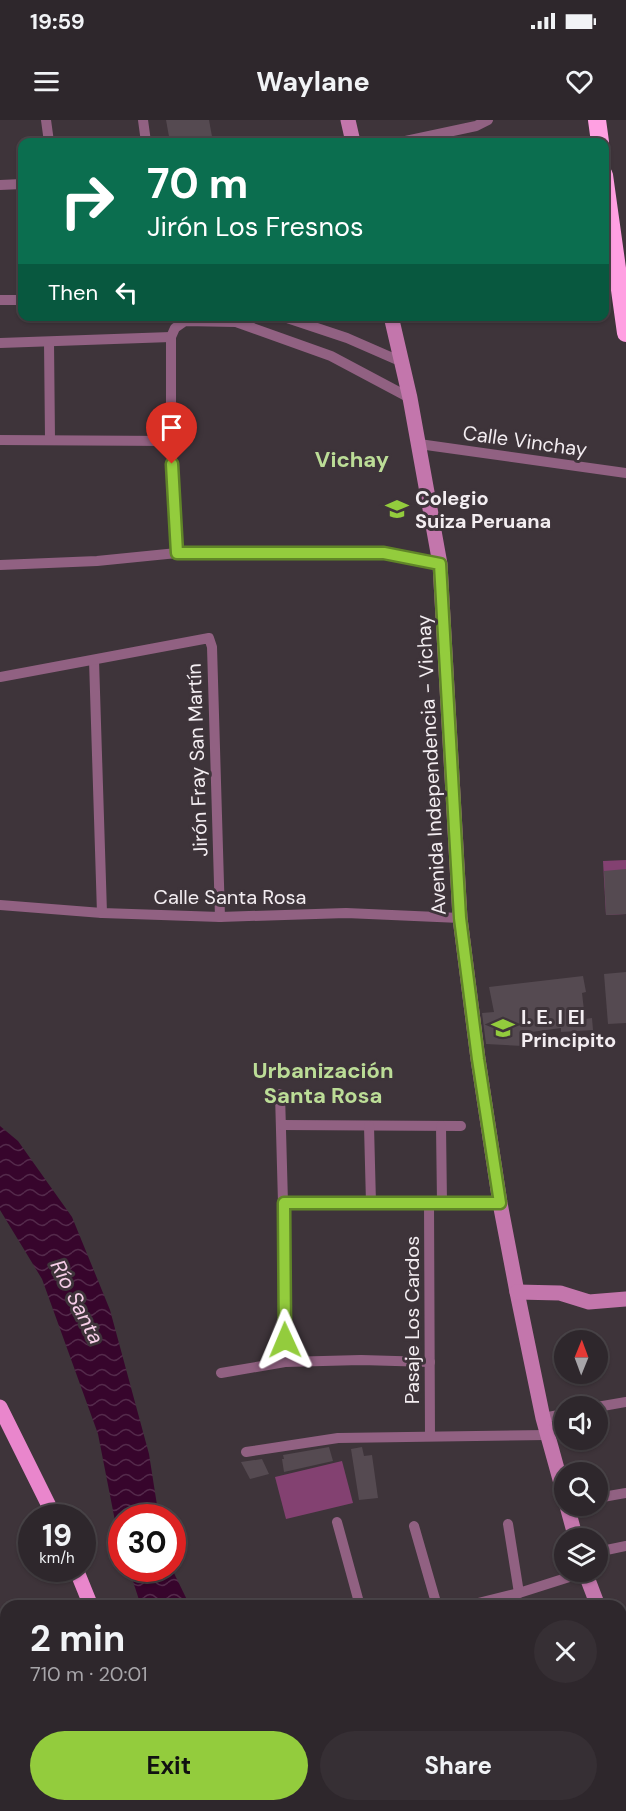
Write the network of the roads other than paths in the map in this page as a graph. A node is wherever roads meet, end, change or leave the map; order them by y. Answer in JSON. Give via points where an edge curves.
{"nodes":[{"id":1,"x":46,"y":120,"type":"edge"},
{"id":2,"x":143,"y":120,"type":"edge"},
{"id":3,"x":348,"y":120,"type":"edge"},
{"id":4,"x":488,"y":120,"type":"edge"},
{"id":5,"x":597,"y":120,"type":"edge"},
{"id":6,"x":48,"y":138,"type":"edge"},
{"id":7,"x":145,"y":138,"type":"edge"},
{"id":8,"x":352,"y":138,"type":"edge"},
{"id":9,"x":420,"y":138,"type":"edge"},
{"id":10,"x":599,"y":138,"type":"edge"},
{"id":11,"x":18,"y":184,"type":"edge"},
{"id":12,"x":0,"y":185,"type":"edge"},
{"id":13,"x":609,"y":211,"type":"edge"},
{"id":14,"x":0,"y":300,"type":"edge"},
{"id":15,"x":18,"y":300,"type":"edge"},
{"id":16,"x":296,"y":321,"type":"edge"},
{"id":17,"x":392,"y":321,"type":"edge"},
{"id":18,"x":173,"y":332,"type":"junction"},
{"id":19,"x":626,"y":333,"type":"edge"},
{"id":20,"x":49,"y":342,"type":"junction"},
{"id":21,"x":0,"y":343,"type":"edge"},
{"id":22,"x":402,"y":362,"type":"junction"},
{"id":23,"x":410,"y":398,"type":"junction"},
{"id":24,"x":50,"y":439,"type":"junction"},
{"id":25,"x":0,"y":440,"type":"edge"},
{"id":26,"x":171,"y":441,"type":"junction"},
{"id":27,"x":419,"y":444,"type":"junction"},
{"id":28,"x":626,"y":473,"type":"edge"},
{"id":29,"x":177,"y":553,"type":"junction"},
{"id":30,"x":440,"y":564,"type":"junction"},
{"id":31,"x":0,"y":565,"type":"edge"},
{"id":32,"x":94,"y":660,"type":"junction"},
{"id":33,"x":0,"y":678,"type":"edge"},
{"id":34,"x":0,"y":905,"type":"edge"},
{"id":35,"x":102,"y":913,"type":"junction"},
{"id":36,"x":220,"y":917,"type":"junction"},
{"id":37,"x":460,"y":918,"type":"junction"},
{"id":38,"x":280,"y":1094,"type":"dead end"},
{"id":39,"x":281,"y":1125,"type":"junction"},
{"id":40,"x":369,"y":1126,"type":"junction"},
{"id":41,"x":441,"y":1126,"type":"junction"},
{"id":42,"x":461,"y":1126,"type":"dead end"},
{"id":43,"x":284,"y":1203,"type":"junction"},
{"id":44,"x":371,"y":1203,"type":"junction"},
{"id":45,"x":429,"y":1203,"type":"junction"},
{"id":46,"x":442,"y":1203,"type":"junction"},
{"id":47,"x":500,"y":1203,"type":"junction"},
{"id":48,"x":517,"y":1292,"type":"junction"},
{"id":49,"x":626,"y":1299,"type":"edge"},
{"id":50,"x":285,"y":1362,"type":"junction"},
{"id":51,"x":430,"y":1362,"type":"junction"},
{"id":52,"x":221,"y":1373,"type":"dead end"},
{"id":53,"x":626,"y":1402,"type":"edge"},
{"id":54,"x":608,"y":1405,"type":"edge"},
{"id":55,"x":0,"y":1407,"type":"edge"},
{"id":56,"x":554,"y":1416,"type":"edge"},
{"id":57,"x":543,"y":1418,"type":"junction"},
{"id":58,"x":547,"y":1435,"type":"junction"},
{"id":59,"x":430,"y":1436,"type":"junction"},
{"id":60,"x":246,"y":1452,"type":"dead end"},
{"id":61,"x":555,"y":1462,"type":"edge"},
{"id":62,"x":626,"y":1493,"type":"edge"},
{"id":63,"x":608,"y":1496,"type":"edge"},
{"id":64,"x":48,"y":1504,"type":"edge"},
{"id":65,"x":337,"y":1522,"type":"dead end"},
{"id":66,"x":508,"y":1524,"type":"dead end"},
{"id":67,"x":414,"y":1526,"type":"dead end"},
{"id":68,"x":626,"y":1546,"type":"edge"},
{"id":69,"x":608,"y":1550,"type":"edge"},
{"id":70,"x":81,"y":1582,"type":"edge"},
{"id":71,"x":554,"y":1582,"type":"edge"},
{"id":72,"x":589,"y":1582,"type":"edge"},
{"id":73,"x":519,"y":1593,"type":"junction"},
{"id":74,"x":89,"y":1600,"type":"edge"},
{"id":75,"x":358,"y":1600,"type":"edge"},
{"id":76,"x":435,"y":1600,"type":"edge"},
{"id":77,"x":490,"y":1600,"type":"edge"},
{"id":78,"x":595,"y":1600,"type":"edge"}],
"edges":[{"from":1,"to":6,"type":"street"},
{"from":2,"to":7,"type":"street"},
{"from":3,"to":8,"type":"main road"},
{"from":4,"to":9,"type":"street"},
{"from":5,"to":10,"type":"highway"},
{"from":11,"to":12,"type":"street"},
{"from":13,"to":19,"type":"highway"},
{"from":14,"to":15,"type":"street"},
{"from":16,"to":22,"type":"street"},
{"from":17,"to":22,"type":"main road","name":"Avenida Independencia - Vichay"},
{"from":18,"to":20,"type":"street"},
{"from":18,"to":23,"type":"street","via":[[185,321],[236,322],[331,356]]},
{"from":18,"to":26,"type":"street"},
{"from":20,"to":21,"type":"street"},
{"from":20,"to":24,"type":"street"},
{"from":22,"to":23,"type":"main road","name":"Avenida Independencia - Vichay"},
{"from":23,"to":27,"type":"main road","name":"Avenida Independencia - Vichay"},
{"from":24,"to":25,"type":"street"},
{"from":24,"to":26,"type":"street"},
{"from":26,"to":29,"type":"street"},
{"from":27,"to":28,"type":"street","name":"Calle Vinchay"},
{"from":27,"to":30,"type":"main road","name":"Avenida Independencia - Vichay"},
{"from":29,"to":30,"type":"street","via":[[384,553]]},
{"from":29,"to":31,"type":"street"},
{"from":30,"to":37,"type":"main road","name":"Avenida Independencia - Vichay"},
{"from":32,"to":33,"type":"street"},
{"from":32,"to":35,"type":"street"},
{"from":32,"to":36,"type":"street","name":"Jirón Fray San Martín","via":[[209,638]]},
{"from":34,"to":35,"type":"street","name":"Calle Santa Rosa"},
{"from":35,"to":36,"type":"street","name":"Calle Santa Rosa"},
{"from":36,"to":37,"type":"street","name":"Calle Santa Rosa","via":[[346,913]]},
{"from":37,"to":47,"type":"main road","name":"Avenida Independencia - Vichay"},
{"from":38,"to":39,"type":"street"},
{"from":39,"to":40,"type":"street"},
{"from":39,"to":43,"type":"street"},
{"from":40,"to":41,"type":"street"},
{"from":40,"to":44,"type":"street"},
{"from":41,"to":42,"type":"street"},
{"from":41,"to":46,"type":"street"},
{"from":43,"to":44,"type":"street"},
{"from":43,"to":50,"type":"street"},
{"from":44,"to":45,"type":"street"},
{"from":45,"to":46,"type":"street"},
{"from":45,"to":51,"type":"street","name":"Pasaje Los Cardos"},
{"from":46,"to":47,"type":"street"},
{"from":47,"to":48,"type":"main road","name":"Avenida Independencia - Vichay"},
{"from":48,"to":49,"type":"main road","via":[[560,1293],[589,1302]]},
{"from":48,"to":57,"type":"main road","name":"Avenida Independencia - Vichay"},
{"from":50,"to":51,"type":"street"},
{"from":50,"to":52,"type":"street"},
{"from":51,"to":59,"type":"street","name":"Pasaje Los Cardos"},
{"from":53,"to":54,"type":"street"},
{"from":55,"to":64,"type":"main road"},
{"from":56,"to":57,"type":"street"},
{"from":57,"to":58,"type":"main road","name":"Avenida Independencia - Vichay"},
{"from":58,"to":59,"type":"street"},
{"from":58,"to":61,"type":"main road","name":"Avenida Independencia - Vichay"},
{"from":59,"to":60,"type":"street","via":[[338,1438]]},
{"from":62,"to":63,"type":"street"},
{"from":65,"to":75,"type":"street"},
{"from":66,"to":73,"type":"street"},
{"from":67,"to":76,"type":"street"},
{"from":68,"to":69,"type":"street"},
{"from":70,"to":74,"type":"main road"},
{"from":71,"to":73,"type":"street"},
{"from":72,"to":78,"type":"main road"},
{"from":73,"to":77,"type":"street"}]}
